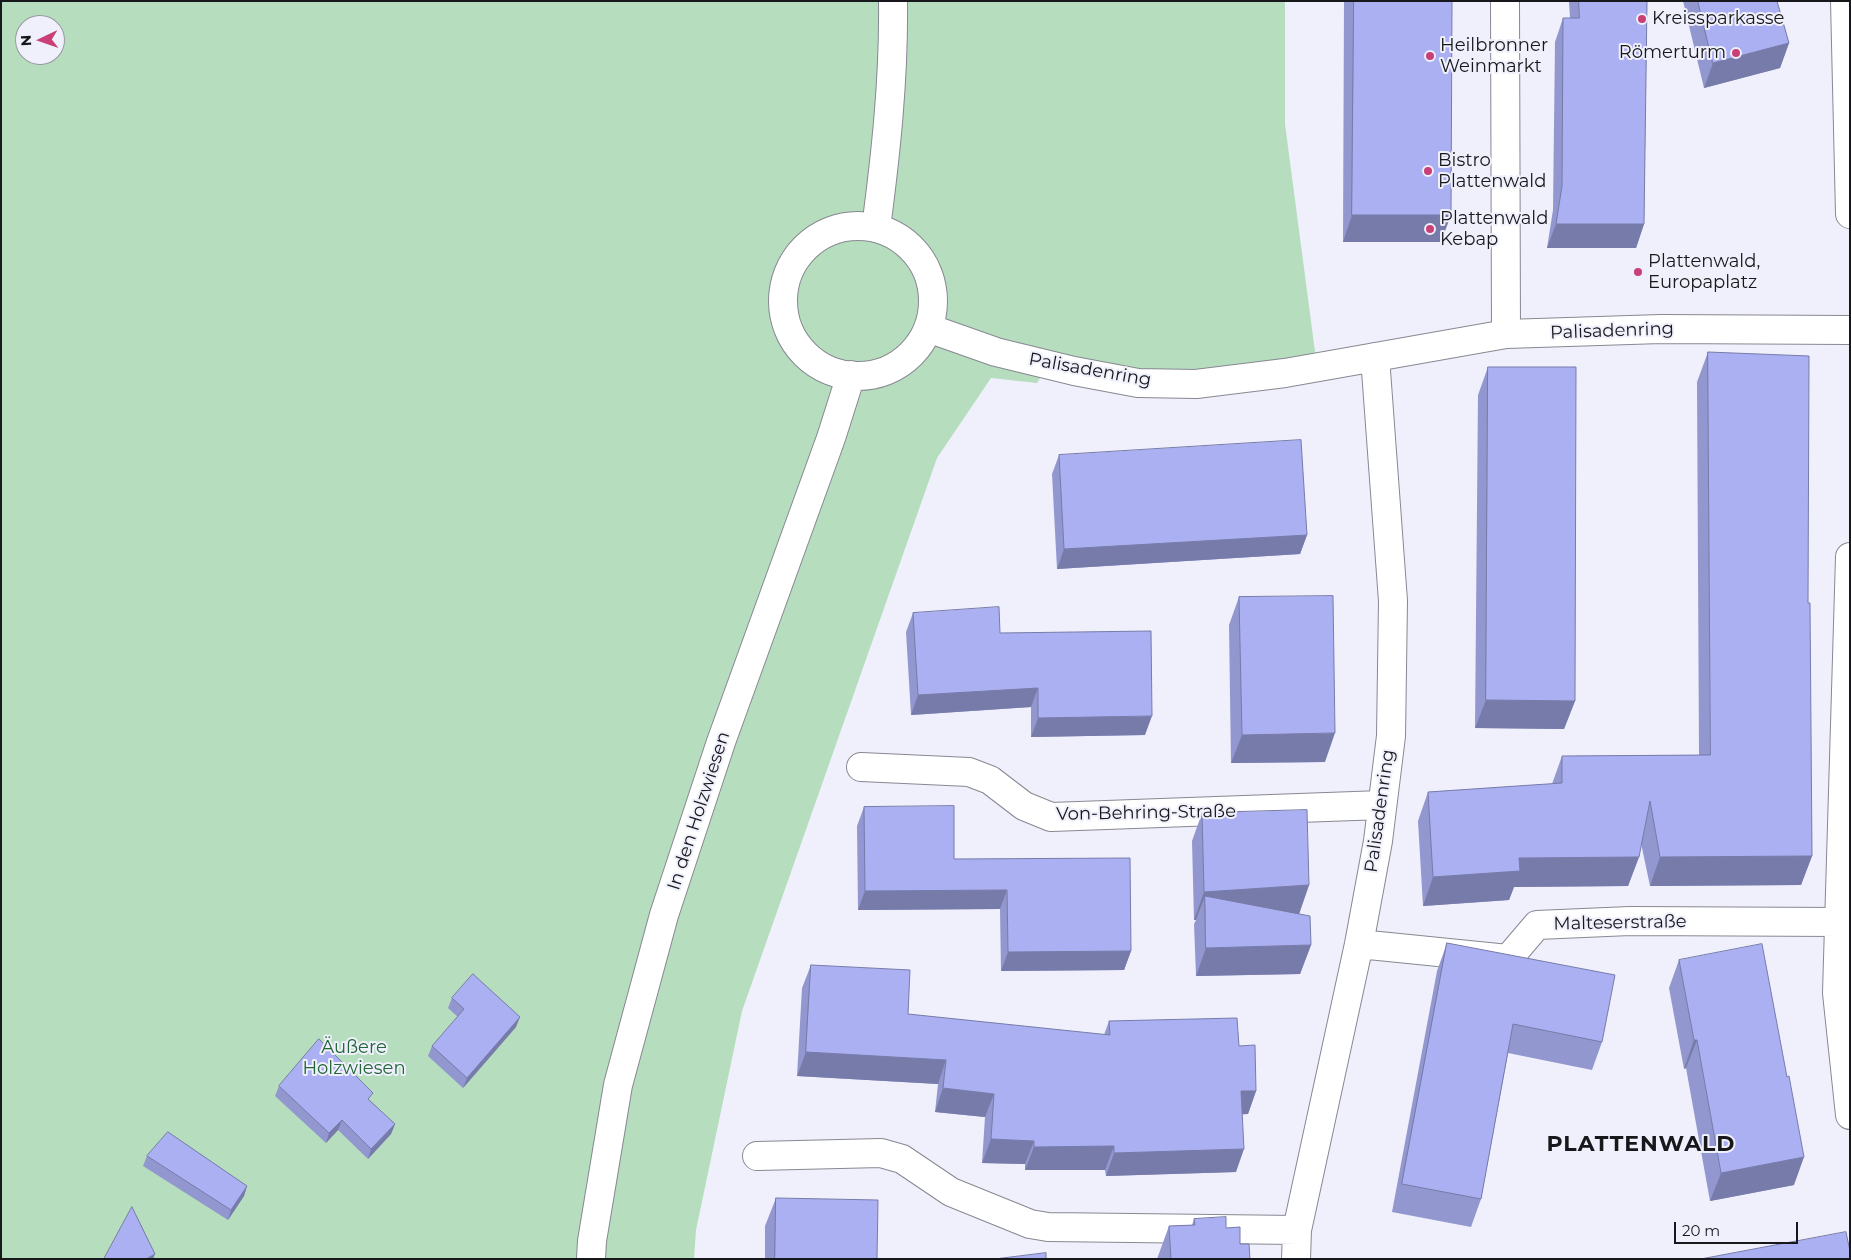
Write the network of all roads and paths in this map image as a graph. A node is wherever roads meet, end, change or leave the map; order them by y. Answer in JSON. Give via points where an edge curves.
{"nodes":[{"id":1,"x":893,"y":1,"type":"edge"},
{"id":2,"x":1505,"y":1,"type":"edge"},
{"id":3,"x":1846,"y":1,"type":"edge"},
{"id":4,"x":1850,"y":214,"type":"edge"},
{"id":5,"x":876,"y":228,"type":"junction"},
{"id":6,"x":928,"y":328,"type":"junction"},
{"id":7,"x":1850,"y":330,"type":"edge"},
{"id":8,"x":1506,"y":334,"type":"junction"},
{"id":9,"x":1375,"y":357,"type":"junction"},
{"id":10,"x":851,"y":375,"type":"junction"},
{"id":11,"x":1850,"y":557,"type":"edge"},
{"id":12,"x":861,"y":767,"type":"dead end"},
{"id":13,"x":1382,"y":806,"type":"junction"},
{"id":14,"x":1839,"y":922,"type":"junction"},
{"id":15,"x":1359,"y":944,"type":"junction"},
{"id":16,"x":1843,"y":992,"type":"edge"},
{"id":17,"x":1850,"y":1115,"type":"edge"},
{"id":18,"x":757,"y":1156,"type":"dead end"},
{"id":19,"x":1296,"y":1230,"type":"junction"},
{"id":20,"x":592,"y":1259,"type":"edge"},
{"id":21,"x":1296,"y":1259,"type":"edge"}],
"edges":[{"from":1,"to":5,"type":"street","via":[[894,55]]},
{"from":2,"to":8,"type":"street"},
{"from":3,"to":4,"type":"street"},
{"from":5,"to":6,"type":"street","via":[[897,237],[917,254],[929,277],[933,307]]},
{"from":5,"to":10,"type":"street","via":[[851,226],[820,236],[796,258],[785,280],[784,318],[802,353],[831,371]]},
{"from":6,"to":9,"type":"street","name":"Palisadenring","via":[[996,352],[1138,383],[1196,384]]},
{"from":6,"to":10,"type":"street","via":[[923,340],[900,364],[876,375]]},
{"from":7,"to":8,"type":"street","name":"Palisadenring","via":[[1698,329]]},
{"from":8,"to":9,"type":"street","name":"Palisadenring"},
{"from":9,"to":13,"type":"street","name":"Palisadenring","via":[[1393,600],[1391,736]]},
{"from":10,"to":20,"type":"street","name":"In den Holzwiesen","via":[[721,742],[664,915],[618,1085],[592,1241]]},
{"from":11,"to":14,"type":"street"},
{"from":12,"to":13,"type":"street","name":"Von-Behring-Straße","via":[[970,772],[990,780],[1024,806],[1051,817]]},
{"from":13,"to":15,"type":"street","name":"Palisadenring"},
{"from":14,"to":15,"type":"street","name":"Malteserstraße","via":[[1630,921],[1537,925],[1508,959]]},
{"from":14,"to":16,"type":"street"},
{"from":15,"to":19,"type":"street","name":"Palisadenring"},
{"from":16,"to":17,"type":"street"},
{"from":18,"to":19,"type":"street","via":[[881,1153],[902,1159],[951,1192],[1030,1224],[1048,1227]]},
{"from":19,"to":21,"type":"street","name":"Palisadenring"}]}
